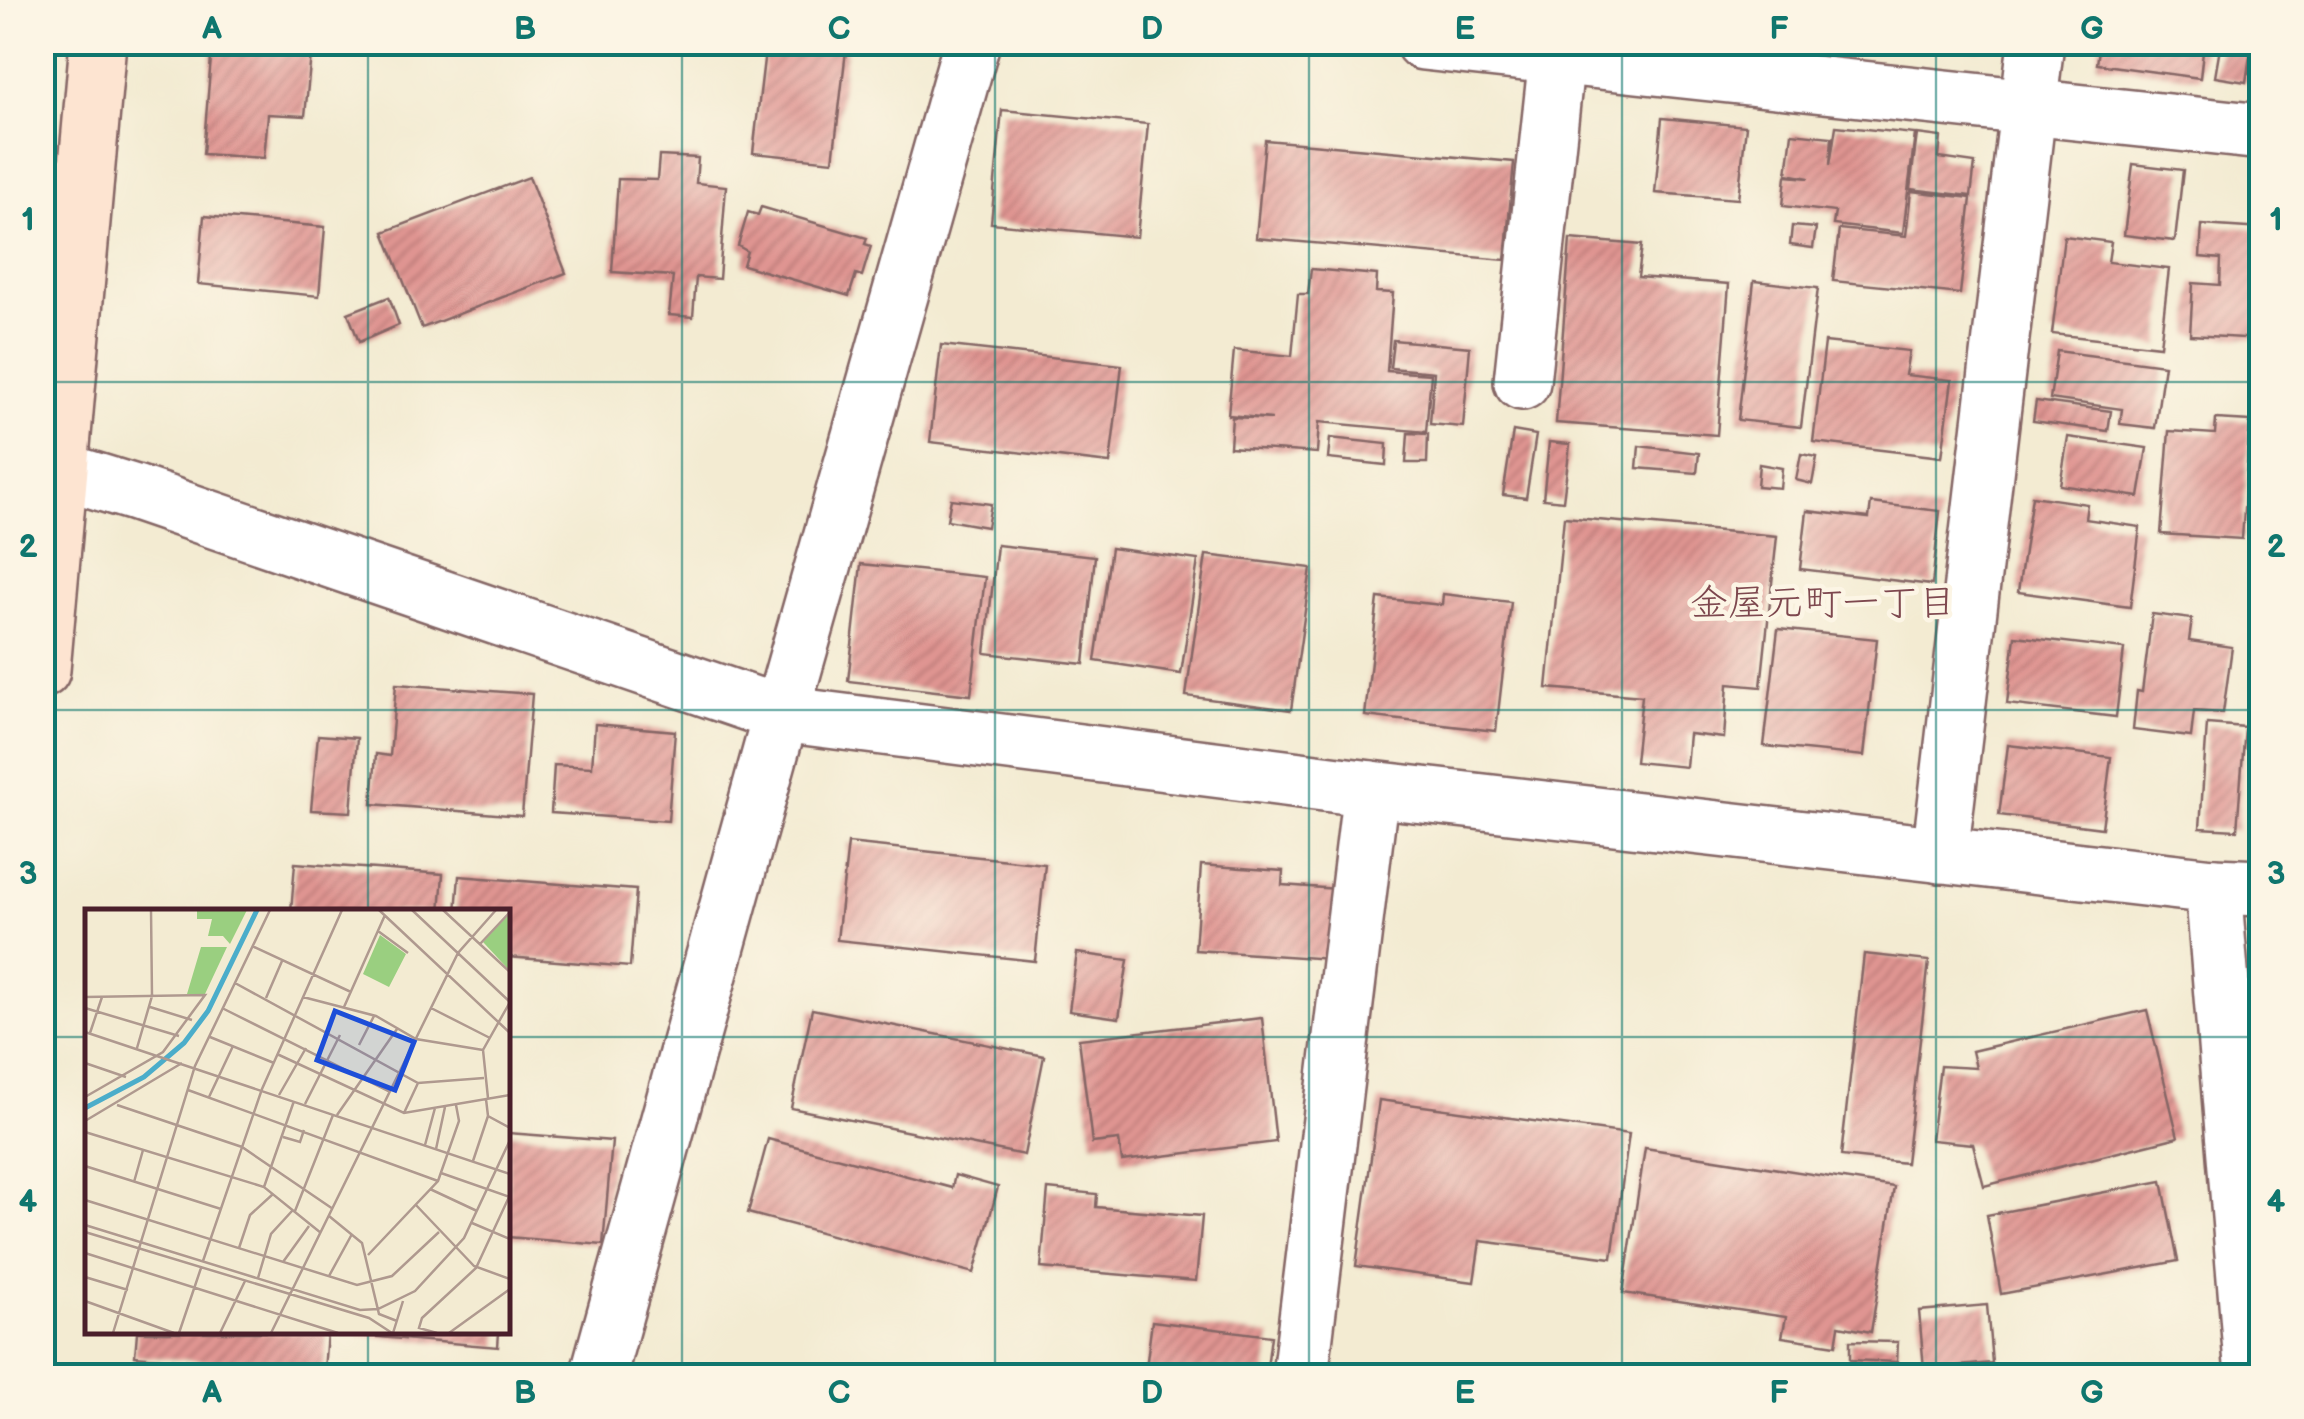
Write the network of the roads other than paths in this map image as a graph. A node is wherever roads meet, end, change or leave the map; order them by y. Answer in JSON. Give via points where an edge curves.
{"nodes":[{"id":1,"x":98,"y":42,"type":"edge"},
{"id":2,"x":972,"y":42,"type":"edge"},
{"id":3,"x":1423,"y":42,"type":"edge"},
{"id":4,"x":2036,"y":42,"type":"edge"},
{"id":5,"x":1557,"y":56,"type":"junction"},
{"id":6,"x":2029,"y":106,"type":"junction"},
{"id":7,"x":2262,"y":132,"type":"edge"},
{"id":8,"x":1522,"y":382,"type":"dead end"},
{"id":9,"x":51,"y":468,"type":"edge"},
{"id":10,"x":42,"y":670,"type":"edge"},
{"id":11,"x":781,"y":714,"type":"junction"},
{"id":12,"x":1371,"y":789,"type":"junction"},
{"id":13,"x":1940,"y":856,"type":"junction"},
{"id":14,"x":2237,"y":887,"type":"edge"},
{"id":15,"x":598,"y":1376,"type":"edge"},
{"id":16,"x":1300,"y":1376,"type":"edge"},
{"id":17,"x":2253,"y":1376,"type":"edge"}],
"edges":[{"from":1,"to":9,"type":"street"},
{"from":2,"to":11,"type":"street"},
{"from":3,"to":5,"type":"street"},
{"from":4,"to":6,"type":"street"},
{"from":5,"to":6,"type":"street"},
{"from":5,"to":8,"type":"street"},
{"from":6,"to":7,"type":"street"},
{"from":6,"to":13,"type":"street"},
{"from":9,"to":10,"type":"street"},
{"from":9,"to":11,"type":"street"},
{"from":11,"to":12,"type":"street"},
{"from":11,"to":15,"type":"street"},
{"from":12,"to":13,"type":"street"},
{"from":12,"to":16,"type":"street"},
{"from":13,"to":14,"type":"street"},
{"from":14,"to":17,"type":"street"}]}
